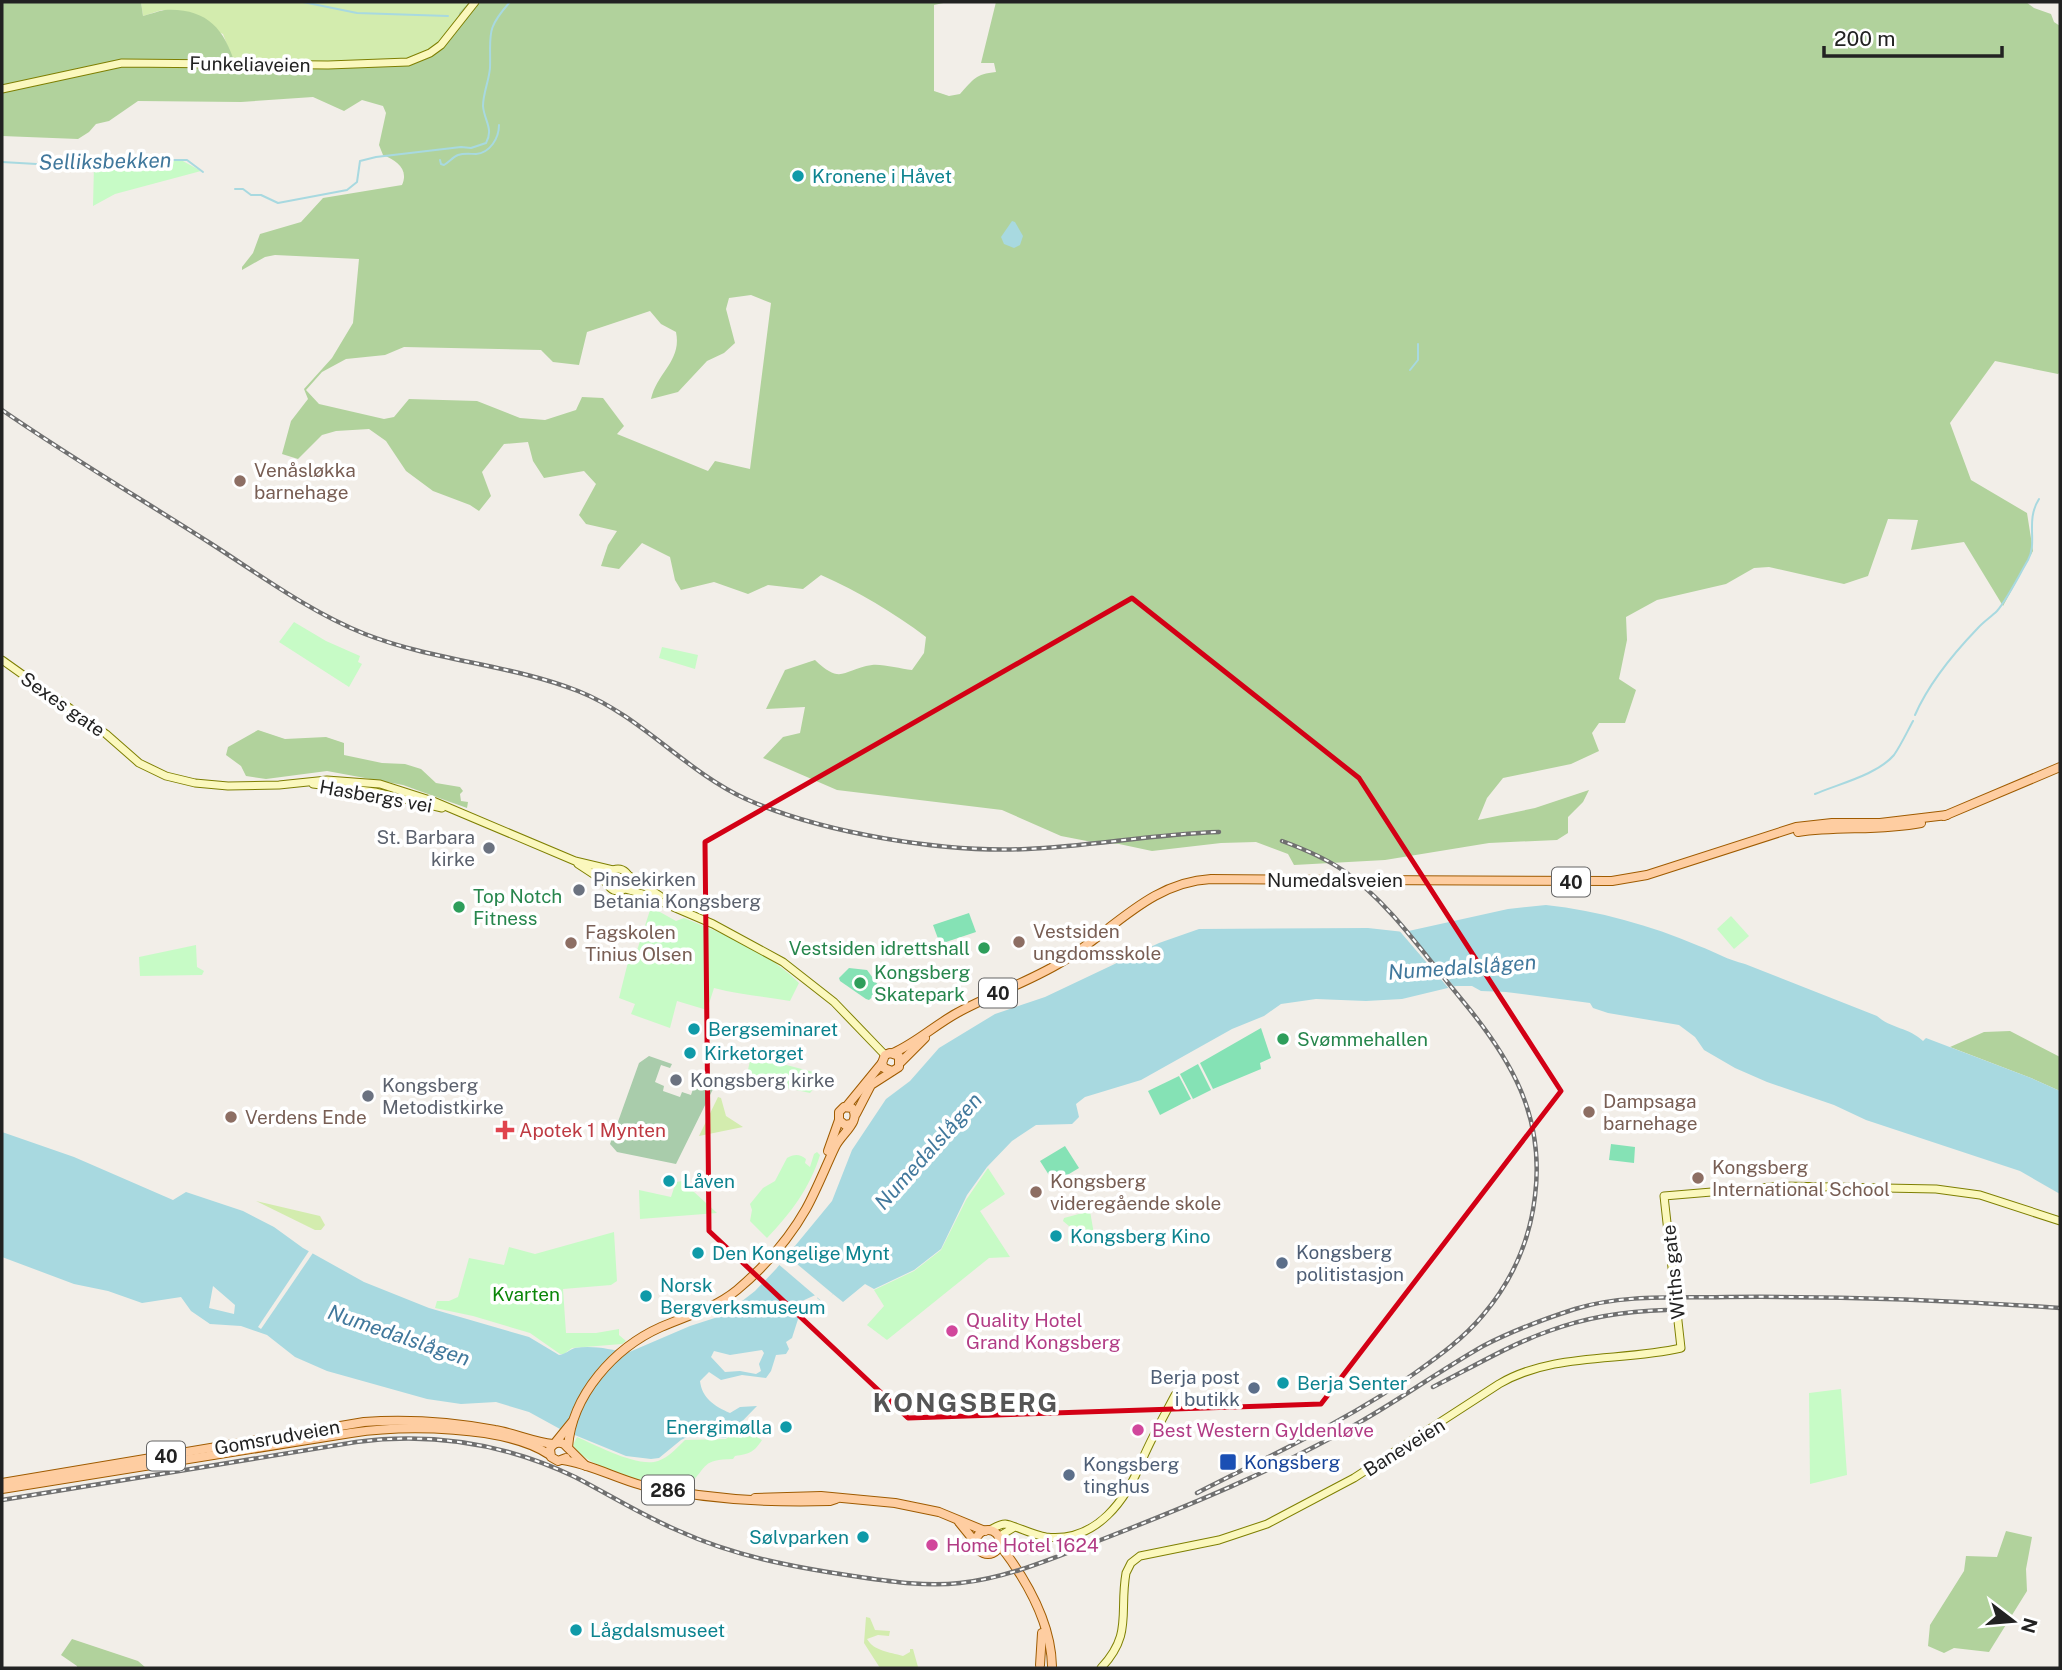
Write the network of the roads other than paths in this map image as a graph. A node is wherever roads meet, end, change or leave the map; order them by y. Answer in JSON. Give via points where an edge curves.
{"nodes":[{"id":1,"x":475,"y":2,"type":"edge"},
{"id":2,"x":2,"y":89,"type":"edge"},
{"id":3,"x":2,"y":660,"type":"edge"},
{"id":4,"x":125,"y":750,"type":"joint"},
{"id":5,"x":2060,"y":767,"type":"edge"},
{"id":6,"x":575,"y":861,"type":"junction"},
{"id":7,"x":613,"y":870,"type":"junction"},
{"id":8,"x":628,"y":875,"type":"junction"},
{"id":9,"x":607,"y":883,"type":"junction"},
{"id":10,"x":625,"y":889,"type":"junction"},
{"id":11,"x":713,"y":924,"type":"junction"},
{"id":12,"x":930,"y":1030,"type":"junction"},
{"id":13,"x":887,"y":1057,"type":"junction"},
{"id":14,"x":901,"y":1062,"type":"junction"},
{"id":15,"x":892,"y":1071,"type":"junction"},
{"id":16,"x":846,"y":1107,"type":"junction"},
{"id":17,"x":856,"y":1114,"type":"junction"},
{"id":18,"x":839,"y":1120,"type":"junction"},
{"id":19,"x":850,"y":1124,"type":"junction"},
{"id":20,"x":821,"y":1177,"type":"junction"},
{"id":21,"x":2060,"y":1221,"type":"edge"},
{"id":22,"x":1681,"y":1348,"type":"joint"},
{"id":23,"x":1174,"y":1395,"type":"dead end"},
{"id":24,"x":572,"y":1422,"type":"junction"},
{"id":25,"x":555,"y":1442,"type":"junction"},
{"id":26,"x":568,"y":1447,"type":"junction"},
{"id":27,"x":550,"y":1455,"type":"junction"},
{"id":28,"x":563,"y":1460,"type":"junction"},
{"id":29,"x":586,"y":1466,"type":"junction"},
{"id":30,"x":2,"y":1483,"type":"edge"},
{"id":31,"x":2,"y":1489,"type":"edge"},
{"id":32,"x":954,"y":1518,"type":"junction"},
{"id":33,"x":1013,"y":1528,"type":"junction"},
{"id":34,"x":987,"y":1530,"type":"junction"},
{"id":35,"x":999,"y":1542,"type":"junction"},
{"id":36,"x":976,"y":1543,"type":"junction"},
{"id":37,"x":989,"y":1554,"type":"junction"},
{"id":38,"x":1015,"y":1566,"type":"junction"},
{"id":39,"x":1042,"y":1620,"type":"junction"},
{"id":40,"x":1038,"y":1667,"type":"edge"},
{"id":41,"x":1053,"y":1667,"type":"edge"},
{"id":42,"x":1101,"y":1668,"type":"edge"}],
"edges":[{"from":1,"to":2,"type":"street","name":"Funkeliaveien","via":[[441,44],[408,62],[130,62]]},
{"from":3,"to":4,"type":"street","name":"Sexes gate"},
{"from":4,"to":6,"type":"street","name":"Hasbergs vei","via":[[149,769],[189,782],[240,786],[306,783],[445,808]]},
{"from":5,"to":12,"type":"main road","name":"Numedalsveien","number":"40","bridge":true,"via":[[1947,815],[1783,830],[1626,879],[1192,881],[1140,903],[1049,969]]},
{"from":6,"to":7,"type":"street","name":"Hasbergs vei"},
{"from":6,"to":9,"type":"street","name":"Hasbergs vei"},
{"from":7,"to":8,"type":"street","name":"Hasbergs vei","via":[[622,869]]},
{"from":7,"to":9,"type":"street"},
{"from":8,"to":10,"type":"street"},
{"from":8,"to":11,"type":"street","name":"Hasbergs vei","via":[[650,892]]},
{"from":9,"to":10,"type":"street","name":"Hasbergs vei","via":[[616,891]]},
{"from":10,"to":11,"type":"street","name":"Hasbergs vei"},
{"from":11,"to":13,"type":"street","name":"Hasbergs vei","via":[[792,969],[842,1009]]},
{"from":12,"to":13,"type":"main road","name":"Numedalsveien","number":"40"},
{"from":12,"to":14,"type":"main road","name":"Numedalsveien","number":"40"},
{"from":13,"to":14,"type":"main road","via":[[899,1056]]},
{"from":13,"to":15,"type":"main road","via":[[887,1070]]},
{"from":13,"to":16,"type":"main road","name":"Numedalsveien","number":"40"},
{"from":14,"to":15,"type":"main road","number":"40"},
{"from":15,"to":17,"type":"main road","number":"40","via":[[872,1085]]},
{"from":16,"to":17,"type":"main road"},
{"from":16,"to":18,"type":"main road","number":"40","via":[[839,1112]]},
{"from":17,"to":19,"type":"main road","number":"40"},
{"from":18,"to":19,"type":"main road"},
{"from":18,"to":20,"type":"main road","number":"40"},
{"from":19,"to":20,"type":"main road","number":"40"},
{"from":20,"to":24,"type":"main road","number":"40","via":[[789,1234],[742,1285],[712,1306],[628,1346],[595,1380]]},
{"from":21,"to":22,"type":"street","name":"Withs gate","via":[[1992,1199],[1936,1189],[1764,1187],[1664,1196]]},
{"from":22,"to":42,"type":"street","name":"Baneveien","via":[[1522,1372],[1354,1478],[1267,1524],[1219,1541],[1140,1556],[1127,1569],[1124,1632]]},
{"from":23,"to":33,"type":"street","via":[[1112,1513],[1085,1531],[1067,1536]]},
{"from":24,"to":25,"type":"main road","number":"40"},
{"from":24,"to":26,"type":"main road","number":"40"},
{"from":25,"to":26,"type":"main road","name":"Gomsrudveien","number":"40"},
{"from":25,"to":27,"type":"main road","number":"40"},
{"from":25,"to":30,"type":"main road","name":"Gomsrudveien","number":"40","via":[[470,1426],[364,1422]]},
{"from":26,"to":28,"type":"main road","number":"40"},
{"from":26,"to":29,"type":"main road","name":"Gomsrudveien","number":"286"},
{"from":27,"to":28,"type":"main road","name":"Gomsrudveien","number":"40","via":[[555,1461]]},
{"from":27,"to":31,"type":"main road","name":"Gomsrudveien","number":"40","via":[[491,1435],[400,1428]]},
{"from":28,"to":29,"type":"main road","name":"Gomsrudveien","number":"286"},
{"from":29,"to":32,"type":"main road","name":"Gomsrudveien","number":"286","via":[[644,1485],[712,1496],[831,1496],[904,1505]]},
{"from":32,"to":34,"type":"main road","name":"Gomsrudveien","number":"286"},
{"from":32,"to":36,"type":"main road"},
{"from":33,"to":34,"type":"street","via":[[1005,1524]]},
{"from":33,"to":35,"type":"street"},
{"from":34,"to":35,"type":"main road","number":"286"},
{"from":34,"to":36,"type":"main road","via":[[978,1535]]},
{"from":35,"to":37,"type":"main road","via":[[997,1550]]},
{"from":35,"to":38,"type":"main road","number":"286"},
{"from":36,"to":37,"type":"main road"},
{"from":37,"to":38,"type":"main road"},
{"from":38,"to":39,"type":"main road","number":"286"},
{"from":39,"to":40,"type":"main road","number":"286","via":[[1043,1650]]},
{"from":39,"to":41,"type":"main road","number":"286"},
{"from":40,"to":41,"type":"main road","number":"286","via":[[1046,1663]]}]}
